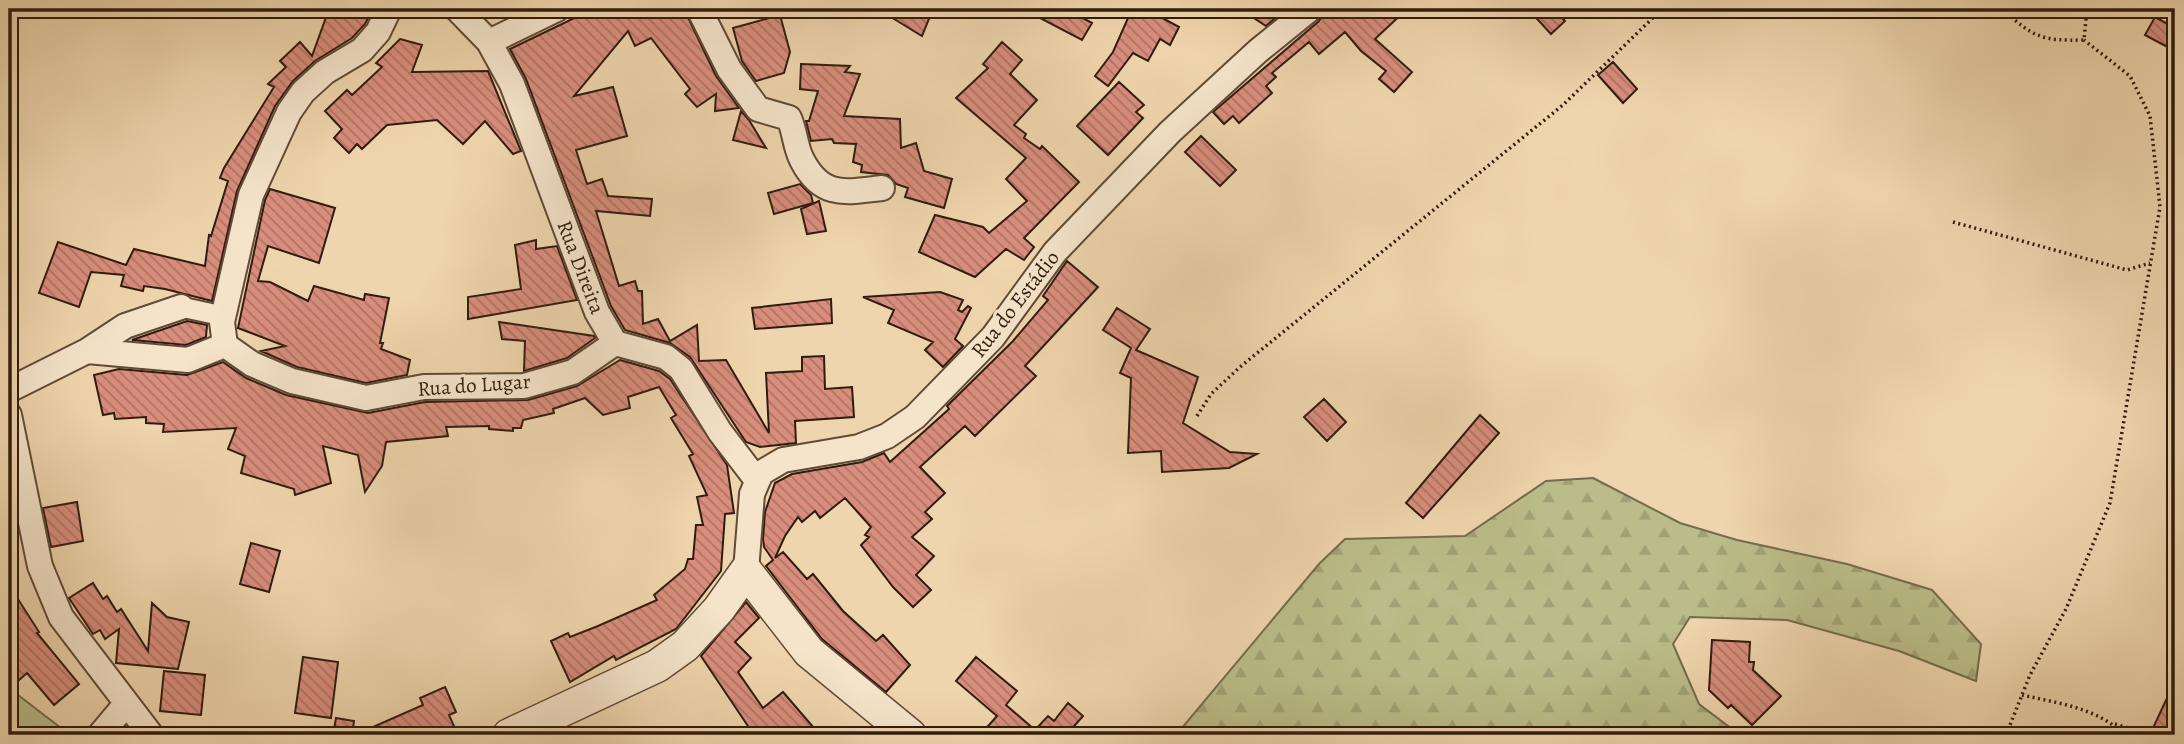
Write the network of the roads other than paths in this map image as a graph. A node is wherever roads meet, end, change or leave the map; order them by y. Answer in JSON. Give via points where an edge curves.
{"nodes":[{"id":1,"x":390,"y":9,"type":"edge"},
{"id":2,"x":457,"y":9,"type":"edge"},
{"id":3,"x":557,"y":9,"type":"edge"},
{"id":4,"x":699,"y":9,"type":"edge"},
{"id":5,"x":1310,"y":9,"type":"edge"},
{"id":6,"x":489,"y":42,"type":"junction"},
{"id":7,"x":883,"y":188,"type":"dead end"},
{"id":8,"x":181,"y":307,"type":"joint"},
{"id":9,"x":223,"y":317,"type":"junction"},
{"id":10,"x":615,"y":343,"type":"junction"},
{"id":11,"x":225,"y":345,"type":"junction"},
{"id":12,"x":87,"y":351,"type":"junction"},
{"id":13,"x":9,"y":390,"type":"edge"},
{"id":14,"x":9,"y":415,"type":"edge"},
{"id":15,"x":756,"y":480,"type":"junction"},
{"id":16,"x":746,"y":570,"type":"junction"},
{"id":17,"x":126,"y":704,"type":"junction"},
{"id":18,"x":100,"y":735,"type":"edge"},
{"id":19,"x":151,"y":735,"type":"edge"},
{"id":20,"x":509,"y":735,"type":"edge"},
{"id":21,"x":910,"y":735,"type":"edge"}],
"edges":[{"from":1,"to":9,"type":"street","via":[[362,50],[325,72],[289,112],[251,195]]},
{"from":2,"to":6,"type":"street","name":"Rua Direita"},
{"from":3,"to":6,"type":"street"},
{"from":4,"to":7,"type":"street","via":[[729,69],[758,109],[789,118],[802,160],[819,183],[835,192]]},
{"from":5,"to":15,"type":"street","name":"Rua do Estádio","via":[[1170,132],[1055,252],[993,337],[915,417],[887,436],[859,447],[783,460]]},
{"from":6,"to":10,"type":"street","name":"Rua Direita","via":[[512,84],[597,312]]},
{"from":8,"to":9,"type":"street"},
{"from":8,"to":12,"type":"street","via":[[125,326]]},
{"from":9,"to":11,"type":"street"},
{"from":10,"to":11,"type":"street","name":"Rua do Lugar","via":[[573,372],[524,386],[424,387],[366,398],[292,381],[252,365]]},
{"from":10,"to":15,"type":"street","via":[[666,357],[681,369]]},
{"from":11,"to":12,"type":"street","via":[[188,360]]},
{"from":12,"to":13,"type":"street"},
{"from":14,"to":17,"type":"street","via":[[40,566],[61,617]]},
{"from":15,"to":16,"type":"street"},
{"from":16,"to":20,"type":"street","via":[[685,646],[657,666]]},
{"from":16,"to":21,"type":"street","via":[[809,652]]},
{"from":17,"to":18,"type":"street"},
{"from":17,"to":19,"type":"street"}]}
